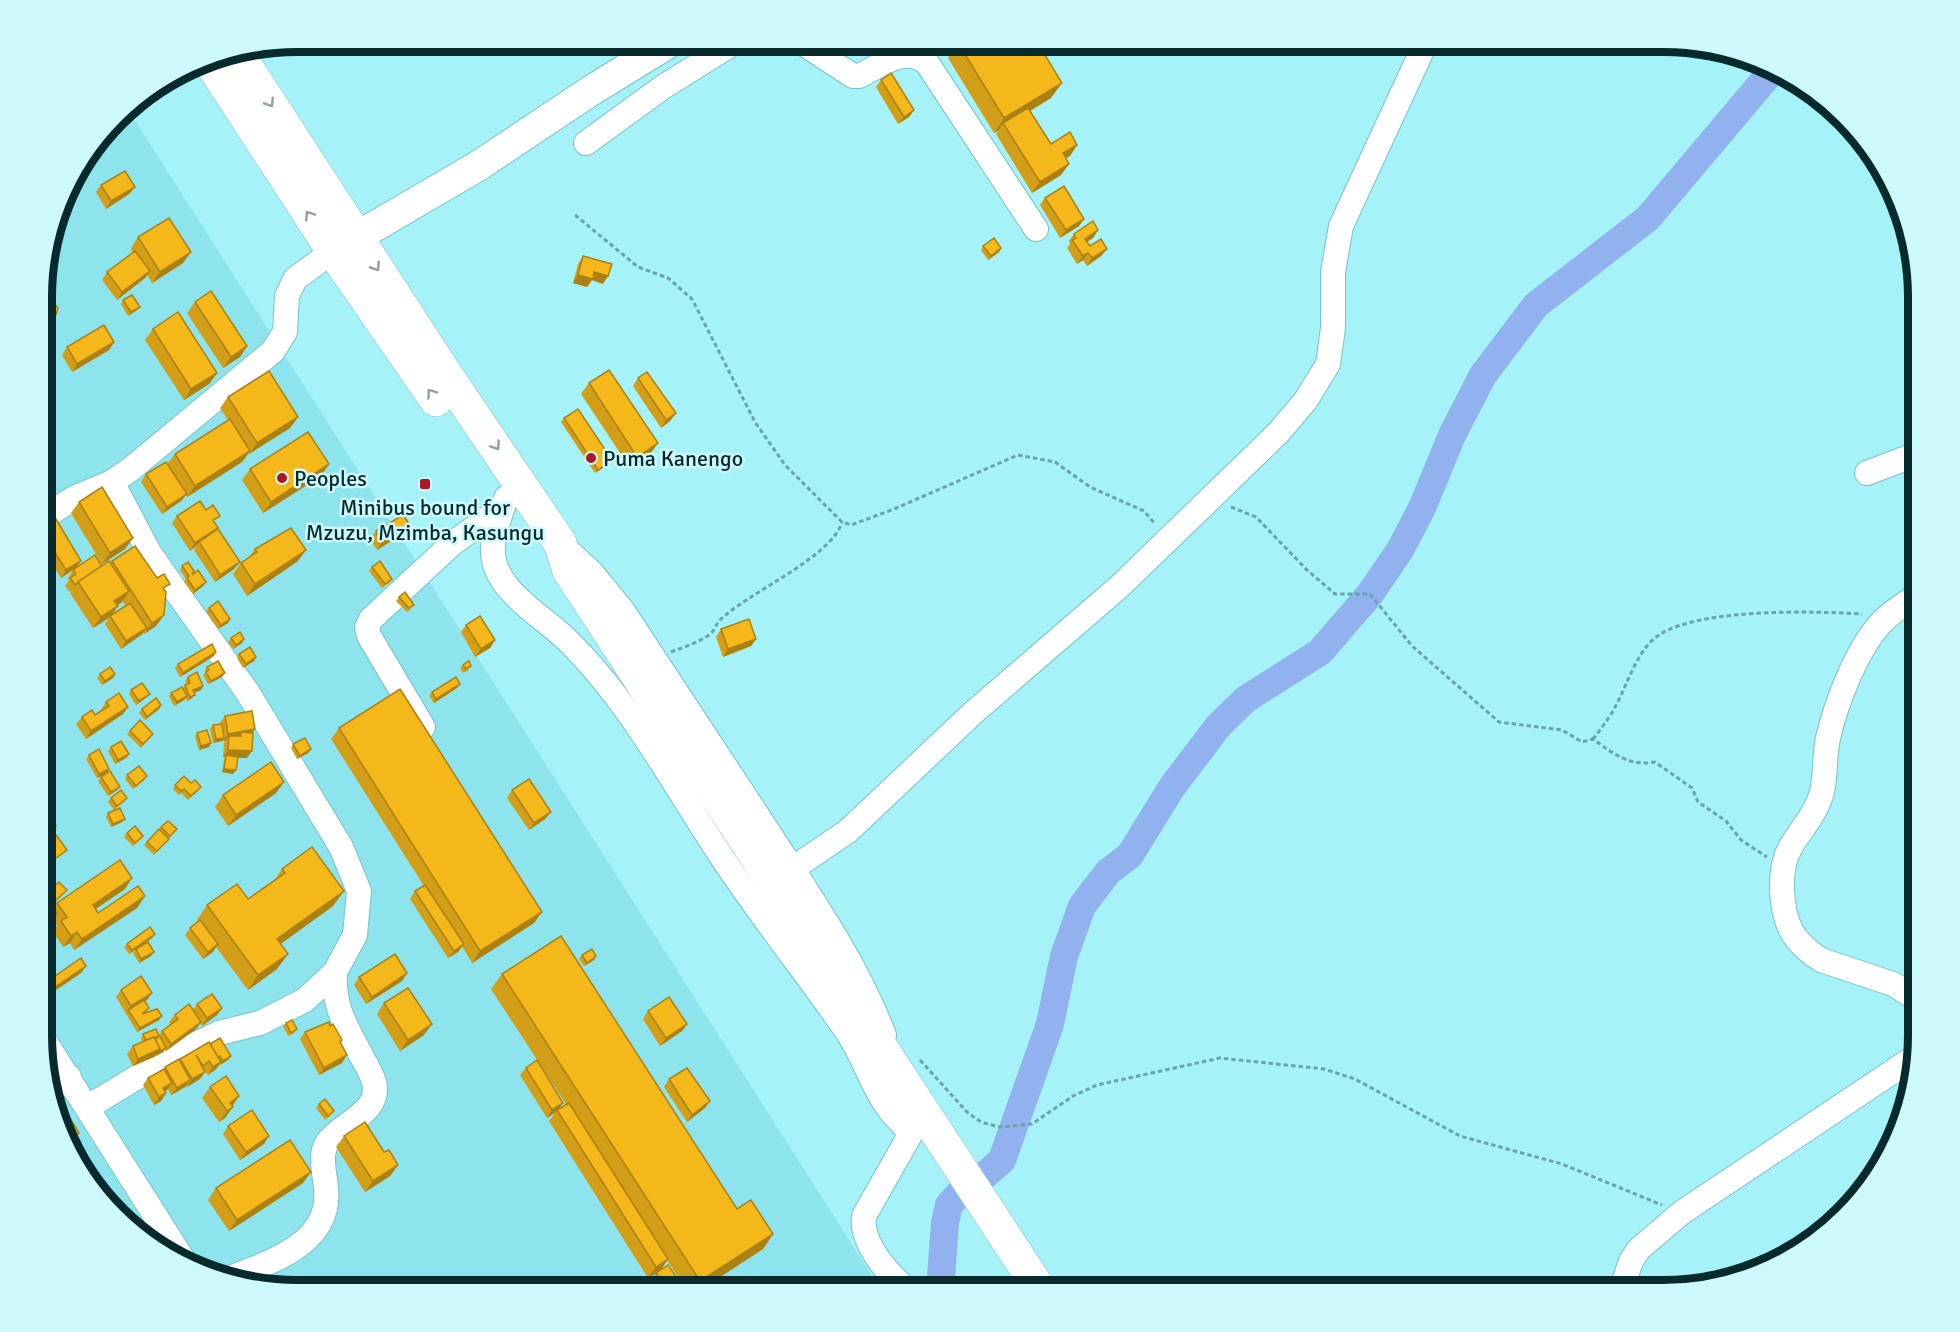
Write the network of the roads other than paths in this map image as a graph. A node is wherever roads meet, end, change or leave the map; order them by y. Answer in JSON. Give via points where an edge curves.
{"nodes":[{"id":1,"x":654,"y":52,"type":"edge"},
{"id":2,"x":719,"y":52,"type":"edge"},
{"id":3,"x":816,"y":52,"type":"edge"},
{"id":4,"x":1421,"y":52,"type":"edge"},
{"id":5,"x":241,"y":59,"type":"edge"},
{"id":6,"x":215,"y":67,"type":"edge"},
{"id":7,"x":586,"y":143,"type":"dead end"},
{"id":8,"x":1036,"y":230,"type":"dead end"},
{"id":9,"x":345,"y":244,"type":"junction"},
{"id":10,"x":1907,"y":458,"type":"edge"},
{"id":11,"x":1867,"y":473,"type":"dead end"},
{"id":12,"x":112,"y":482,"type":"junction"},
{"id":13,"x":505,"y":502,"type":"junction"},
{"id":14,"x":52,"y":512,"type":"edge"},
{"id":15,"x":564,"y":557,"type":"junction"},
{"id":16,"x":1907,"y":602,"type":"edge"},
{"id":17,"x":436,"y":748,"type":"edge"},
{"id":18,"x":792,"y":869,"type":"junction"},
{"id":19,"x":335,"y":972,"type":"junction"},
{"id":20,"x":1907,"y":993,"type":"edge"},
{"id":21,"x":1905,"y":1063,"type":"edge"},
{"id":22,"x":908,"y":1064,"type":"junction"},
{"id":23,"x":60,"y":1084,"type":"edge"},
{"id":24,"x":88,"y":1107,"type":"junction"},
{"id":25,"x":917,"y":1121,"type":"junction"},
{"id":26,"x":175,"y":1247,"type":"edge"},
{"id":27,"x":241,"y":1273,"type":"edge"},
{"id":28,"x":899,"y":1280,"type":"edge"},
{"id":29,"x":1033,"y":1280,"type":"edge"},
{"id":30,"x":1624,"y":1280,"type":"edge"}],
"edges":[{"from":1,"to":9,"type":"main road","via":[[478,166]]},
{"from":2,"to":7,"type":"street"},
{"from":3,"to":8,"type":"street","via":[[853,76],[903,54],[912,54],[927,63]]},
{"from":4,"to":18,"type":"street","via":[[1341,226],[1333,272],[1333,328],[1328,364],[1306,400],[1279,432],[1120,586],[974,712],[862,819]]},
{"from":5,"to":9,"type":"highway","one_way":true},
{"from":9,"to":6,"type":"highway","one_way":true},
{"from":9,"to":12,"type":"street","via":[[295,279],[287,296],[285,332],[273,351]]},
{"from":13,"to":9,"type":"highway","one_way":true},
{"from":9,"to":15,"type":"highway","one_way":true},
{"from":10,"to":11,"type":"street"},
{"from":12,"to":14,"type":"street"},
{"from":12,"to":19,"type":"street","via":[[150,554],[248,693],[341,847],[359,891],[355,935]]},
{"from":13,"to":15,"type":"highway","via":[[547,554]]},
{"from":13,"to":17,"type":"street","via":[[453,543],[367,627]]},
{"from":13,"to":25,"type":"street","via":[[493,545],[493,562],[501,577],[610,686],[749,898],[853,1041],[880,1100],[892,1117]]},
{"from":15,"to":18,"type":"street","via":[[592,573],[623,612]]},
{"from":15,"to":22,"type":"highway"},
{"from":16,"to":20,"type":"street","via":[[1874,632],[1841,698],[1828,740],[1818,803],[1790,848],[1783,893],[1793,934],[1812,954]]},
{"from":18,"to":22,"type":"street","via":[[838,940]]},
{"from":19,"to":24,"type":"street","via":[[305,1000],[260,1023],[219,1033],[175,1054]]},
{"from":19,"to":27,"type":"street","via":[[337,1009],[374,1081],[375,1095],[368,1109],[326,1144],[323,1158],[328,1205],[318,1226],[300,1246]]},
{"from":21,"to":30,"type":"street","via":[[1681,1213],[1640,1249]]},
{"from":22,"to":25,"type":"highway"},
{"from":23,"to":24,"type":"street"},
{"from":24,"to":26,"type":"street"},
{"from":25,"to":28,"type":"street","via":[[862,1226],[874,1252]]},
{"from":25,"to":29,"type":"highway"}]}
